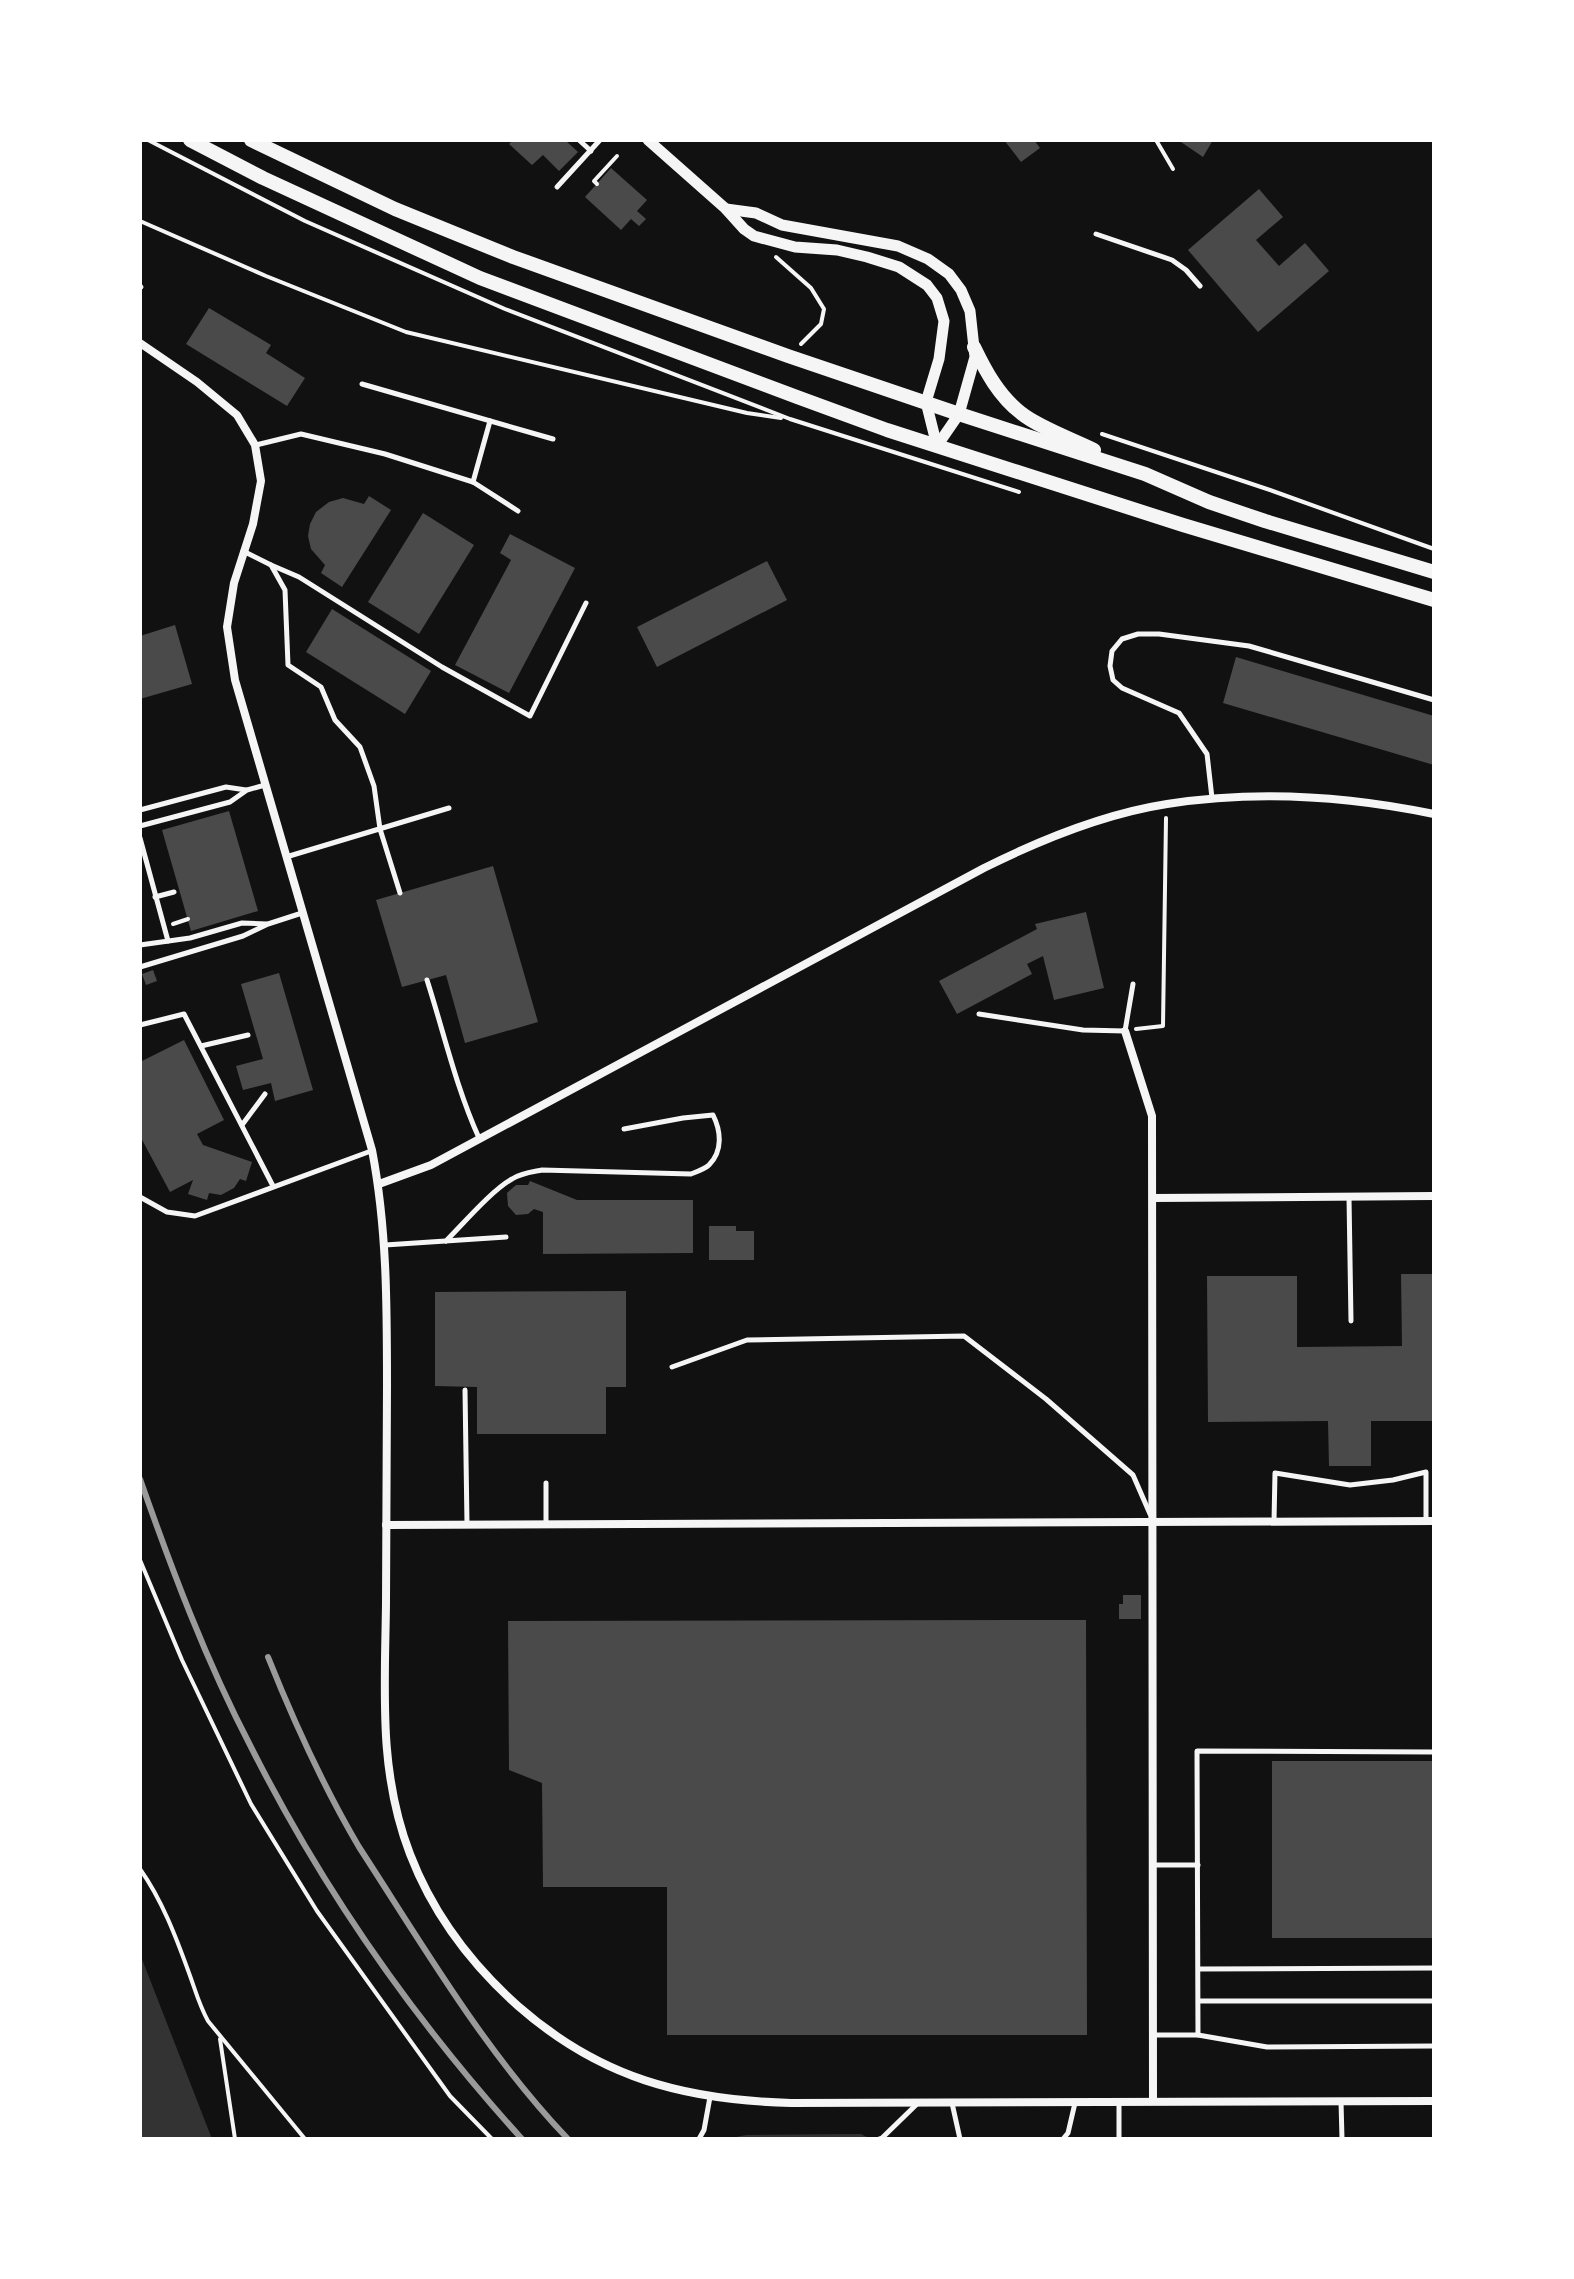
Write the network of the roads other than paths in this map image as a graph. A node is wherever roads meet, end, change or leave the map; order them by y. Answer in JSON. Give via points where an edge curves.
{"nodes":[{"id":1,"x":190,"y":140,"type":"edge"},
{"id":2,"x":251,"y":140,"type":"edge"},
{"id":3,"x":579,"y":140,"type":"edge"},
{"id":4,"x":600,"y":140,"type":"edge"},
{"id":5,"x":648,"y":140,"type":"edge"},
{"id":6,"x":591,"y":151,"type":"junction"},
{"id":7,"x":557,"y":187,"type":"dead end"},
{"id":8,"x":726,"y":209,"type":"junction"},
{"id":9,"x":1096,"y":234,"type":"dead end"},
{"id":10,"x":1200,"y":286,"type":"dead end"},
{"id":11,"x":140,"y":343,"type":"edge"},
{"id":12,"x":974,"y":347,"type":"junction"},
{"id":13,"x":362,"y":384,"type":"dead end"},
{"id":14,"x":926,"y":402,"type":"junction"},
{"id":15,"x":959,"y":414,"type":"junction"},
{"id":16,"x":490,"y":421,"type":"junction"},
{"id":17,"x":553,"y":439,"type":"dead end"},
{"id":18,"x":255,"y":445,"type":"junction"},
{"id":19,"x":937,"y":446,"type":"junction"},
{"id":20,"x":1145,"y":474,"type":"junction"},
{"id":21,"x":473,"y":482,"type":"junction"},
{"id":22,"x":518,"y":511,"type":"dead end"},
{"id":23,"x":243,"y":551,"type":"junction"},
{"id":24,"x":271,"y":565,"type":"junction"},
{"id":25,"x":1434,"y":572,"type":"edge"},
{"id":26,"x":1434,"y":600,"type":"edge"},
{"id":27,"x":586,"y":603,"type":"dead end"},
{"id":28,"x":1434,"y":700,"type":"edge"},
{"id":29,"x":265,"y":785,"type":"junction"},
{"id":30,"x":247,"y":790,"type":"junction"},
{"id":31,"x":1212,"y":798,"type":"junction"},
{"id":32,"x":449,"y":808,"type":"dead end"},
{"id":33,"x":140,"y":810,"type":"edge"},
{"id":34,"x":1434,"y":814,"type":"edge"},
{"id":35,"x":140,"y":826,"type":"edge"},
{"id":36,"x":380,"y":829,"type":"junction"},
{"id":37,"x":140,"y":838,"type":"edge"},
{"id":38,"x":141,"y":848,"type":"edge"},
{"id":39,"x":286,"y":857,"type":"junction"},
{"id":40,"x":174,"y":892,"type":"dead end"},
{"id":41,"x":400,"y":893,"type":"dead end"},
{"id":42,"x":155,"y":897,"type":"junction"},
{"id":43,"x":302,"y":913,"type":"junction"},
{"id":44,"x":268,"y":924,"type":"junction"},
{"id":45,"x":168,"y":941,"type":"junction"},
{"id":46,"x":140,"y":945,"type":"edge"},
{"id":47,"x":140,"y":967,"type":"edge"},
{"id":48,"x":427,"y":980,"type":"dead end"},
{"id":49,"x":1133,"y":984,"type":"dead end"},
{"id":50,"x":979,"y":1014,"type":"dead end"},
{"id":51,"x":140,"y":1025,"type":"edge"},
{"id":52,"x":1125,"y":1031,"type":"junction"},
{"id":53,"x":248,"y":1035,"type":"dead end"},
{"id":54,"x":201,"y":1046,"type":"junction"},
{"id":55,"x":265,"y":1094,"type":"dead end"},
{"id":56,"x":242,"y":1125,"type":"junction"},
{"id":57,"x":624,"y":1129,"type":"dead end"},
{"id":58,"x":480,"y":1139,"type":"junction"},
{"id":59,"x":372,"y":1150,"type":"junction"},
{"id":60,"x":379,"y":1184,"type":"junction"},
{"id":61,"x":273,"y":1186,"type":"junction"},
{"id":62,"x":1349,"y":1196,"type":"junction"},
{"id":63,"x":1434,"y":1196,"type":"edge"},
{"id":64,"x":140,"y":1197,"type":"edge"},
{"id":65,"x":1153,"y":1198,"type":"junction"},
{"id":66,"x":506,"y":1237,"type":"dead end"},
{"id":67,"x":446,"y":1241,"type":"junction"},
{"id":68,"x":385,"y":1245,"type":"junction"},
{"id":69,"x":1351,"y":1321,"type":"dead end"},
{"id":70,"x":672,"y":1367,"type":"dead end"},
{"id":71,"x":465,"y":1390,"type":"dead end"},
{"id":72,"x":546,"y":1483,"type":"dead end"},
{"id":73,"x":1430,"y":1521,"type":"edge"},
{"id":74,"x":1274,"y":1522,"type":"junction"},
{"id":75,"x":1153,"y":1523,"type":"junction"},
{"id":76,"x":386,"y":1525,"type":"junction"},
{"id":77,"x":467,"y":1525,"type":"junction"},
{"id":78,"x":546,"y":1525,"type":"junction"},
{"id":79,"x":1434,"y":1752,"type":"edge"},
{"id":80,"x":1153,"y":1865,"type":"junction"},
{"id":81,"x":1198,"y":1865,"type":"junction"},
{"id":82,"x":1434,"y":1968,"type":"edge"},
{"id":83,"x":1199,"y":1969,"type":"junction"},
{"id":84,"x":1199,"y":2001,"type":"junction"},
{"id":85,"x":1434,"y":2001,"type":"edge"},
{"id":86,"x":1154,"y":2035,"type":"junction"},
{"id":87,"x":1198,"y":2035,"type":"junction"},
{"id":88,"x":1434,"y":2046,"type":"edge"},
{"id":89,"x":710,"y":2097,"type":"junction"},
{"id":90,"x":1119,"y":2101,"type":"junction"},
{"id":91,"x":1153,"y":2101,"type":"junction"},
{"id":92,"x":1341,"y":2101,"type":"junction"},
{"id":93,"x":1434,"y":2101,"type":"edge"},
{"id":94,"x":919,"y":2102,"type":"junction"},
{"id":95,"x":1076,"y":2102,"type":"junction"},
{"id":96,"x":952,"y":2103,"type":"junction"},
{"id":97,"x":706,"y":2118,"type":"junction"},
{"id":98,"x":695,"y":2120,"type":"dead end"},
{"id":99,"x":699,"y":2139,"type":"edge"},
{"id":100,"x":879,"y":2139,"type":"edge"},
{"id":101,"x":960,"y":2139,"type":"edge"},
{"id":102,"x":1063,"y":2139,"type":"edge"},
{"id":103,"x":1119,"y":2139,"type":"edge"},
{"id":104,"x":1342,"y":2139,"type":"edge"}],
"edges":[{"from":1,"to":19,"type":"main road","via":[[480,278]]},
{"from":2,"to":14,"type":"main road","via":[[395,209],[513,257]]},
{"from":3,"to":6,"type":"lane"},
{"from":4,"to":6,"type":"lane"},
{"from":5,"to":8,"type":"street"},
{"from":6,"to":7,"type":"lane"},
{"from":8,"to":12,"type":"street","via":[[898,246],[928,259],[949,274],[964,295]]},
{"from":8,"to":14,"type":"street","via":[[754,236],[867,257],[899,267],[927,285],[944,321]]},
{"from":9,"to":10,"type":"lane","via":[[1172,260]]},
{"from":11,"to":18,"type":"street","via":[[237,415]]},
{"from":12,"to":15,"type":"street"},
{"from":12,"to":20,"type":"main road","via":[[1004,398],[1023,416]]},
{"from":13,"to":16,"type":"lane"},
{"from":14,"to":15,"type":"main road"},
{"from":14,"to":19,"type":"street"},
{"from":15,"to":19,"type":"street"},
{"from":15,"to":20,"type":"main road"},
{"from":16,"to":17,"type":"lane"},
{"from":16,"to":21,"type":"lane"},
{"from":18,"to":21,"type":"lane","via":[[301,434]]},
{"from":18,"to":23,"type":"street","via":[[261,481]]},
{"from":19,"to":26,"type":"main road"},
{"from":20,"to":25,"type":"main road","via":[[1265,521]]},
{"from":21,"to":22,"type":"lane"},
{"from":23,"to":24,"type":"lane"},
{"from":23,"to":29,"type":"street","via":[[227,627],[235,680]]},
{"from":24,"to":27,"type":"lane","via":[[530,716]]},
{"from":24,"to":36,"type":"lane","via":[[285,590],[288,665],[321,687],[335,720],[360,747],[374,786]]},
{"from":28,"to":31,"type":"lane","via":[[1249,646],[1159,634],[1122,639],[1112,651],[1113,680],[1179,713],[1207,754]]},
{"from":29,"to":30,"type":"lane"},
{"from":29,"to":39,"type":"street"},
{"from":30,"to":33,"type":"lane","via":[[226,787]]},
{"from":30,"to":35,"type":"lane","via":[[230,802]]},
{"from":31,"to":34,"type":"street","via":[[1324,797]]},
{"from":31,"to":58,"type":"street","via":[[1079,827],[1023,848]]},
{"from":32,"to":36,"type":"lane"},
{"from":36,"to":39,"type":"lane"},
{"from":36,"to":41,"type":"lane"},
{"from":37,"to":38,"type":"lane"},
{"from":38,"to":42,"type":"lane"},
{"from":39,"to":43,"type":"street"},
{"from":40,"to":42,"type":"lane"},
{"from":42,"to":45,"type":"lane"},
{"from":43,"to":44,"type":"lane"},
{"from":43,"to":59,"type":"street"},
{"from":44,"to":45,"type":"lane","via":[[242,923]]},
{"from":44,"to":47,"type":"lane"},
{"from":45,"to":46,"type":"lane"},
{"from":48,"to":58,"type":"lane"},
{"from":49,"to":52,"type":"lane"},
{"from":50,"to":52,"type":"lane"},
{"from":51,"to":54,"type":"lane","via":[[184,1014]]},
{"from":52,"to":65,"type":"street","via":[[1152,1116]]},
{"from":53,"to":54,"type":"lane"},
{"from":54,"to":56,"type":"lane"},
{"from":55,"to":56,"type":"lane"},
{"from":56,"to":61,"type":"lane"},
{"from":57,"to":67,"type":"lane","via":[[713,1115],[719,1127],[718,1150],[708,1166],[691,1174],[526,1172],[501,1187]]},
{"from":58,"to":60,"type":"street"},
{"from":59,"to":60,"type":"street"},
{"from":59,"to":61,"type":"lane"},
{"from":60,"to":68,"type":"street"},
{"from":61,"to":64,"type":"lane","via":[[195,1216],[167,1212]]},
{"from":62,"to":63,"type":"street"},
{"from":62,"to":65,"type":"street"},
{"from":62,"to":69,"type":"lane"},
{"from":65,"to":75,"type":"street"},
{"from":66,"to":67,"type":"lane"},
{"from":67,"to":68,"type":"lane"},
{"from":68,"to":76,"type":"street"},
{"from":70,"to":75,"type":"lane","via":[[747,1340],[964,1336],[1133,1475]]},
{"from":71,"to":77,"type":"lane"},
{"from":72,"to":78,"type":"lane"},
{"from":73,"to":74,"type":"street"},
{"from":73,"to":74,"type":"lane","via":[[1426,1472],[1350,1485],[1275,1473]]},
{"from":74,"to":75,"type":"street"},
{"from":75,"to":78,"type":"street"},
{"from":75,"to":80,"type":"street"},
{"from":76,"to":77,"type":"street"},
{"from":76,"to":89,"type":"street","via":[[387,1761],[410,1855],[435,1905],[494,1984],[542,2026],[592,2059],[648,2083]]},
{"from":77,"to":78,"type":"street"},
{"from":79,"to":81,"type":"lane","via":[[1197,1751]]},
{"from":80,"to":81,"type":"lane"},
{"from":80,"to":86,"type":"street"},
{"from":81,"to":83,"type":"lane"},
{"from":82,"to":83,"type":"lane"},
{"from":83,"to":84,"type":"lane"},
{"from":84,"to":85,"type":"lane"},
{"from":84,"to":87,"type":"lane"},
{"from":86,"to":87,"type":"lane"},
{"from":86,"to":91,"type":"street"},
{"from":87,"to":88,"type":"lane","via":[[1267,2047]]},
{"from":89,"to":94,"type":"street","via":[[791,2103]]},
{"from":89,"to":97,"type":"lane"},
{"from":90,"to":91,"type":"street"},
{"from":90,"to":95,"type":"street"},
{"from":90,"to":103,"type":"lane"},
{"from":91,"to":92,"type":"street"},
{"from":92,"to":93,"type":"street"},
{"from":92,"to":104,"type":"lane"},
{"from":94,"to":96,"type":"street"},
{"from":94,"to":100,"type":"lane"},
{"from":95,"to":96,"type":"street"},
{"from":95,"to":102,"type":"lane"},
{"from":96,"to":101,"type":"lane"},
{"from":97,"to":98,"type":"lane"},
{"from":97,"to":99,"type":"lane"}]}
